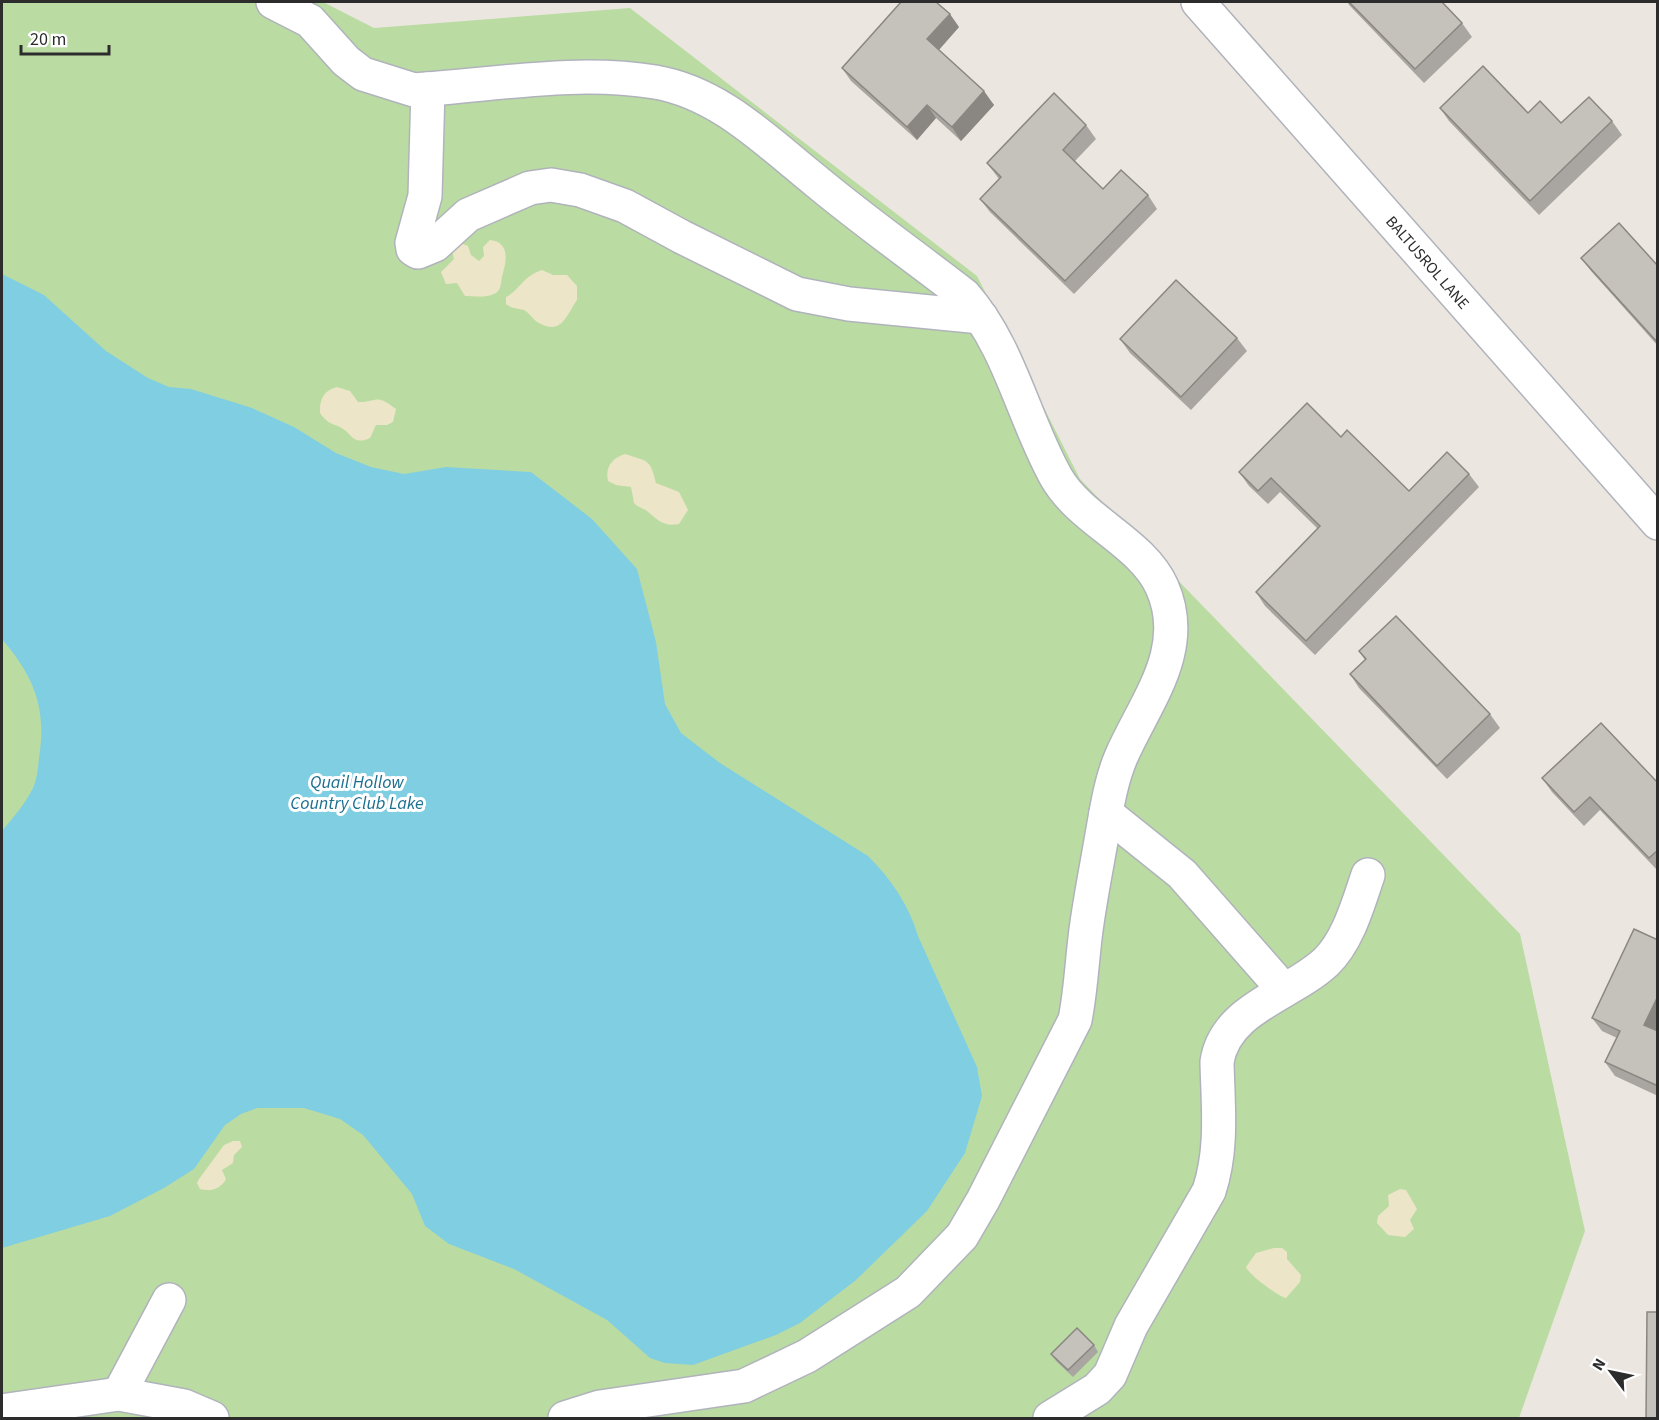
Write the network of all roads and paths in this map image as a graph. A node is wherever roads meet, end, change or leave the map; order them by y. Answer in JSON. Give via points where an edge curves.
{"nodes":[{"id":1,"x":273,"y":2,"type":"edge"},
{"id":2,"x":1198,"y":2,"type":"edge"},
{"id":3,"x":428,"y":89,"type":"junction"},
{"id":4,"x":981,"y":317,"type":"junction"},
{"id":5,"x":1658,"y":523,"type":"edge"},
{"id":6,"x":1106,"y":813,"type":"junction"},
{"id":7,"x":1368,"y":875,"type":"dead end"},
{"id":8,"x":1284,"y":990,"type":"junction"},
{"id":9,"x":169,"y":1300,"type":"dead end"},
{"id":10,"x":119,"y":1394,"type":"junction"},
{"id":11,"x":2,"y":1411,"type":"edge"},
{"id":12,"x":213,"y":1419,"type":"edge"},
{"id":13,"x":565,"y":1419,"type":"edge"},
{"id":14,"x":1050,"y":1419,"type":"edge"}],
"edges":[{"from":1,"to":3,"type":"street","via":[[310,21],[363,74],[405,88]]},
{"from":2,"to":5,"type":"street","name":"BALTUSROL LANE"},
{"from":3,"to":4,"type":"street","via":[[586,75],[657,82],[692,93],[745,122],[964,295]]},
{"from":3,"to":4,"type":"street","via":[[425,196],[412,243],[418,252],[435,245],[468,215],[530,188],[551,185],[580,190],[626,206],[797,294],[849,304]]},
{"from":4,"to":6,"type":"street","via":[[1003,355],[1063,490],[1144,562],[1161,586],[1172,614],[1170,650],[1157,690],[1121,757]]},
{"from":6,"to":8,"type":"street","via":[[1182,874]]},
{"from":6,"to":13,"type":"street","via":[[1075,1020],[983,1200],[962,1236],[937,1265],[908,1293],[878,1313],[807,1356],[744,1386],[600,1407]]},
{"from":7,"to":8,"type":"street","via":[[1338,947],[1311,975]]},
{"from":8,"to":14,"type":"street","via":[[1237,1023],[1219,1051],[1217,1167],[1197,1214],[1136,1317],[1110,1375],[1097,1389]]},
{"from":9,"to":10,"type":"street"},
{"from":10,"to":11,"type":"street"},
{"from":10,"to":12,"type":"street","via":[[184,1406]]}]}
